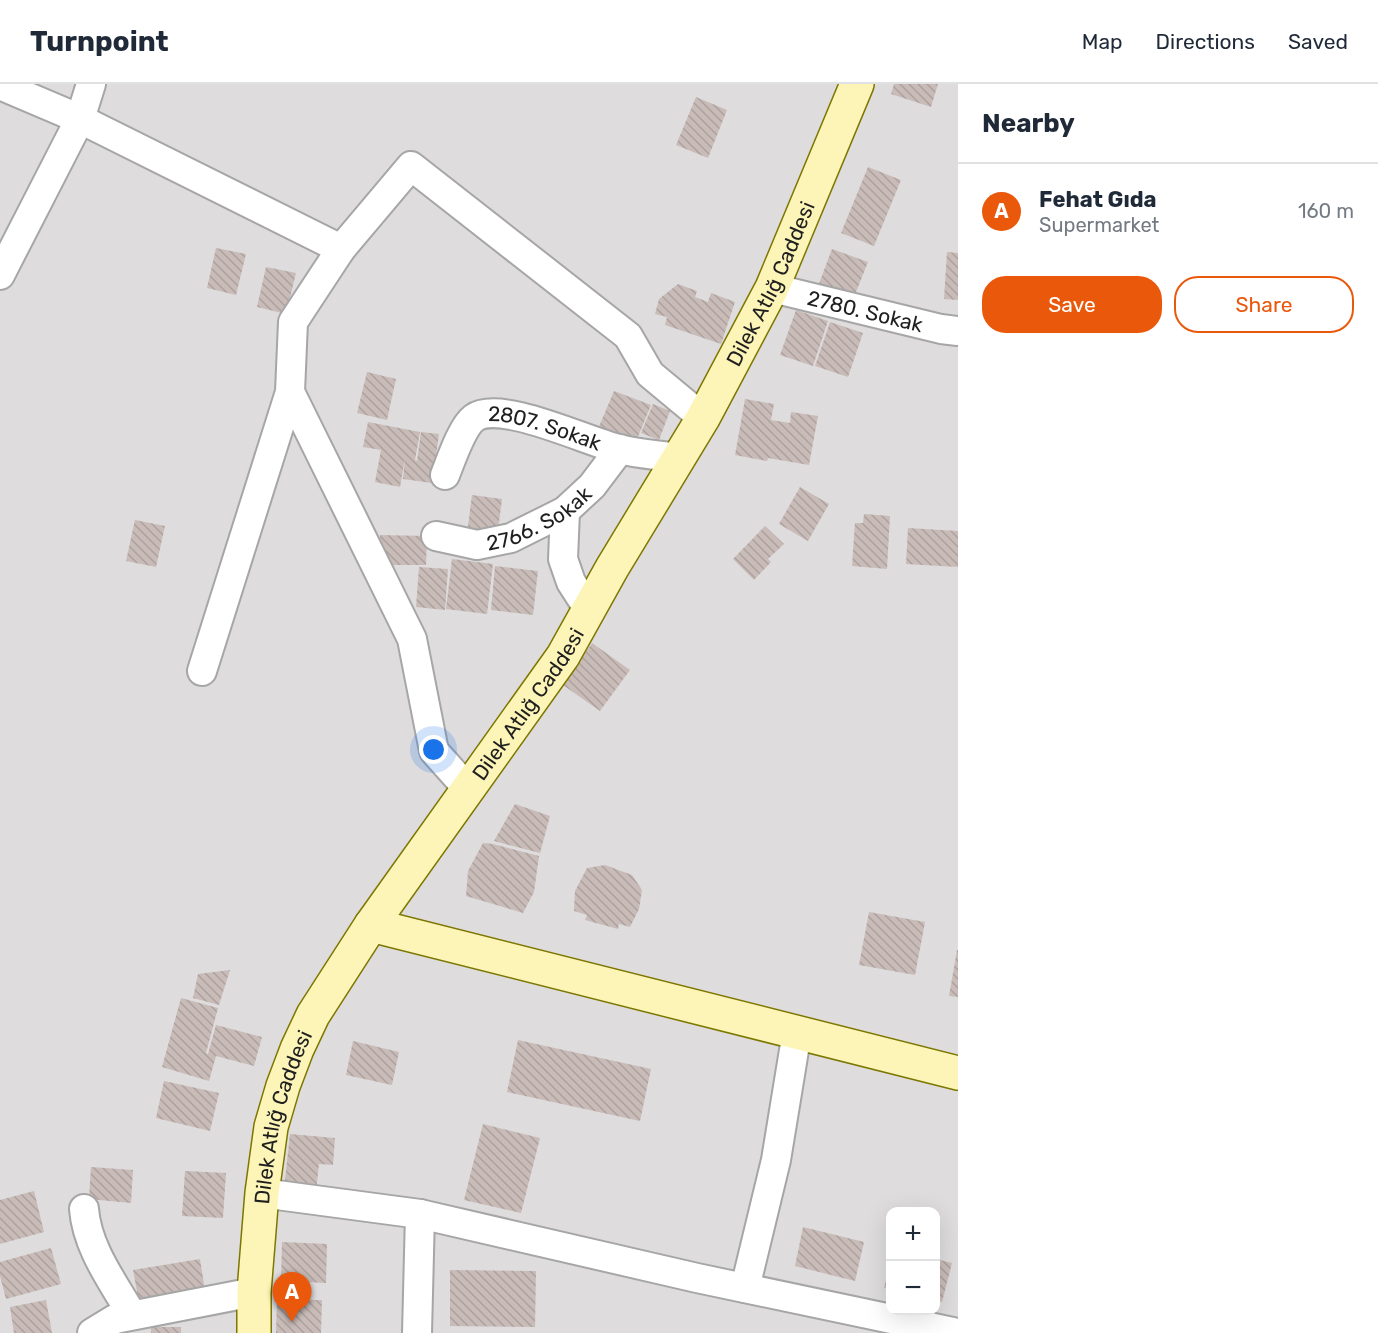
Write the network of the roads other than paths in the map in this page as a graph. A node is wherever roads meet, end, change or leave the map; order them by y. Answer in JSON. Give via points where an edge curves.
{"nodes":[{"id":1,"x":91,"y":84,"type":"edge"},
{"id":2,"x":857,"y":84,"type":"edge"},
{"id":3,"x":0,"y":85,"type":"edge"},
{"id":4,"x":80,"y":119,"type":"junction"},
{"id":5,"x":341,"y":249,"type":"junction"},
{"id":6,"x":0,"y":275,"type":"edge"},
{"id":7,"x":771,"y":288,"type":"junction"},
{"id":8,"x":958,"y":331,"type":"edge"},
{"id":9,"x":290,"y":392,"type":"junction"},
{"id":10,"x":703,"y":418,"type":"junction"},
{"id":11,"x":620,"y":449,"type":"junction"},
{"id":12,"x":678,"y":458,"type":"junction"},
{"id":13,"x":445,"y":474,"type":"dead end"},
{"id":14,"x":565,"y":511,"type":"junction"},
{"id":15,"x":436,"y":536,"type":"dead end"},
{"id":16,"x":589,"y":610,"type":"junction"},
{"id":17,"x":202,"y":671,"type":"dead end"},
{"id":18,"x":468,"y":789,"type":"junction"},
{"id":19,"x":371,"y":924,"type":"junction"},
{"id":20,"x":797,"y":1032,"type":"junction"},
{"id":21,"x":958,"y":1073,"type":"edge"},
{"id":22,"x":262,"y":1193,"type":"junction"},
{"id":23,"x":84,"y":1209,"type":"dead end"},
{"id":24,"x":420,"y":1214,"type":"junction"},
{"id":25,"x":745,"y":1288,"type":"junction"},
{"id":26,"x":254,"y":1292,"type":"junction"},
{"id":27,"x":132,"y":1315,"type":"junction"},
{"id":28,"x":92,"y":1333,"type":"edge"},
{"id":29,"x":254,"y":1333,"type":"edge"},
{"id":30,"x":417,"y":1333,"type":"edge"},
{"id":31,"x":958,"y":1333,"type":"edge"}],
"edges":[{"from":1,"to":4,"type":"street"},
{"from":2,"to":7,"type":"main road","name":"Dilek Atlığ Caddesi"},
{"from":3,"to":4,"type":"street"},
{"from":4,"to":5,"type":"street"},
{"from":4,"to":6,"type":"street"},
{"from":5,"to":9,"type":"street","via":[[293,322]]},
{"from":5,"to":10,"type":"street","via":[[411,166],[628,336],[650,374]]},
{"from":7,"to":8,"type":"street","name":"2780. Sokak"},
{"from":7,"to":10,"type":"main road","name":"Dilek Atlığ Caddesi"},
{"from":9,"to":17,"type":"street"},
{"from":9,"to":18,"type":"street","via":[[412,639],[434,751]]},
{"from":10,"to":12,"type":"main road","name":"Dilek Atlığ Caddesi"},
{"from":11,"to":12,"type":"street","name":"2807. Sokak"},
{"from":11,"to":13,"type":"street","name":"2807. Sokak","via":[[511,413],[492,413],[474,417]]},
{"from":11,"to":14,"type":"street","name":"2766. Sokak","via":[[592,486]]},
{"from":12,"to":16,"type":"main road","name":"Dilek Atlığ Caddesi"},
{"from":14,"to":15,"type":"street","name":"2766. Sokak","via":[[511,538],[477,545]]},
{"from":14,"to":16,"type":"street","via":[[563,559]]},
{"from":16,"to":18,"type":"main road","name":"Dilek Atlığ Caddesi","via":[[563,656]]},
{"from":18,"to":19,"type":"main road","name":"Dilek Atlığ Caddesi"},
{"from":19,"to":20,"type":"main road"},
{"from":19,"to":22,"type":"main road","name":"Dilek Atlığ Caddesi","via":[[313,1015],[297,1049],[271,1127]]},
{"from":20,"to":21,"type":"main road"},
{"from":20,"to":25,"type":"street","via":[[776,1160]]},
{"from":22,"to":24,"type":"street"},
{"from":22,"to":26,"type":"main road","name":"Dilek Atlığ Caddesi"},
{"from":23,"to":27,"type":"street","via":[[92,1243]]},
{"from":24,"to":25,"type":"street"},
{"from":24,"to":30,"type":"street"},
{"from":25,"to":31,"type":"street"},
{"from":26,"to":27,"type":"street"},
{"from":26,"to":29,"type":"main road","name":"Dilek Atlığ Caddesi"},
{"from":27,"to":28,"type":"street","via":[[115,1318]]}]}
